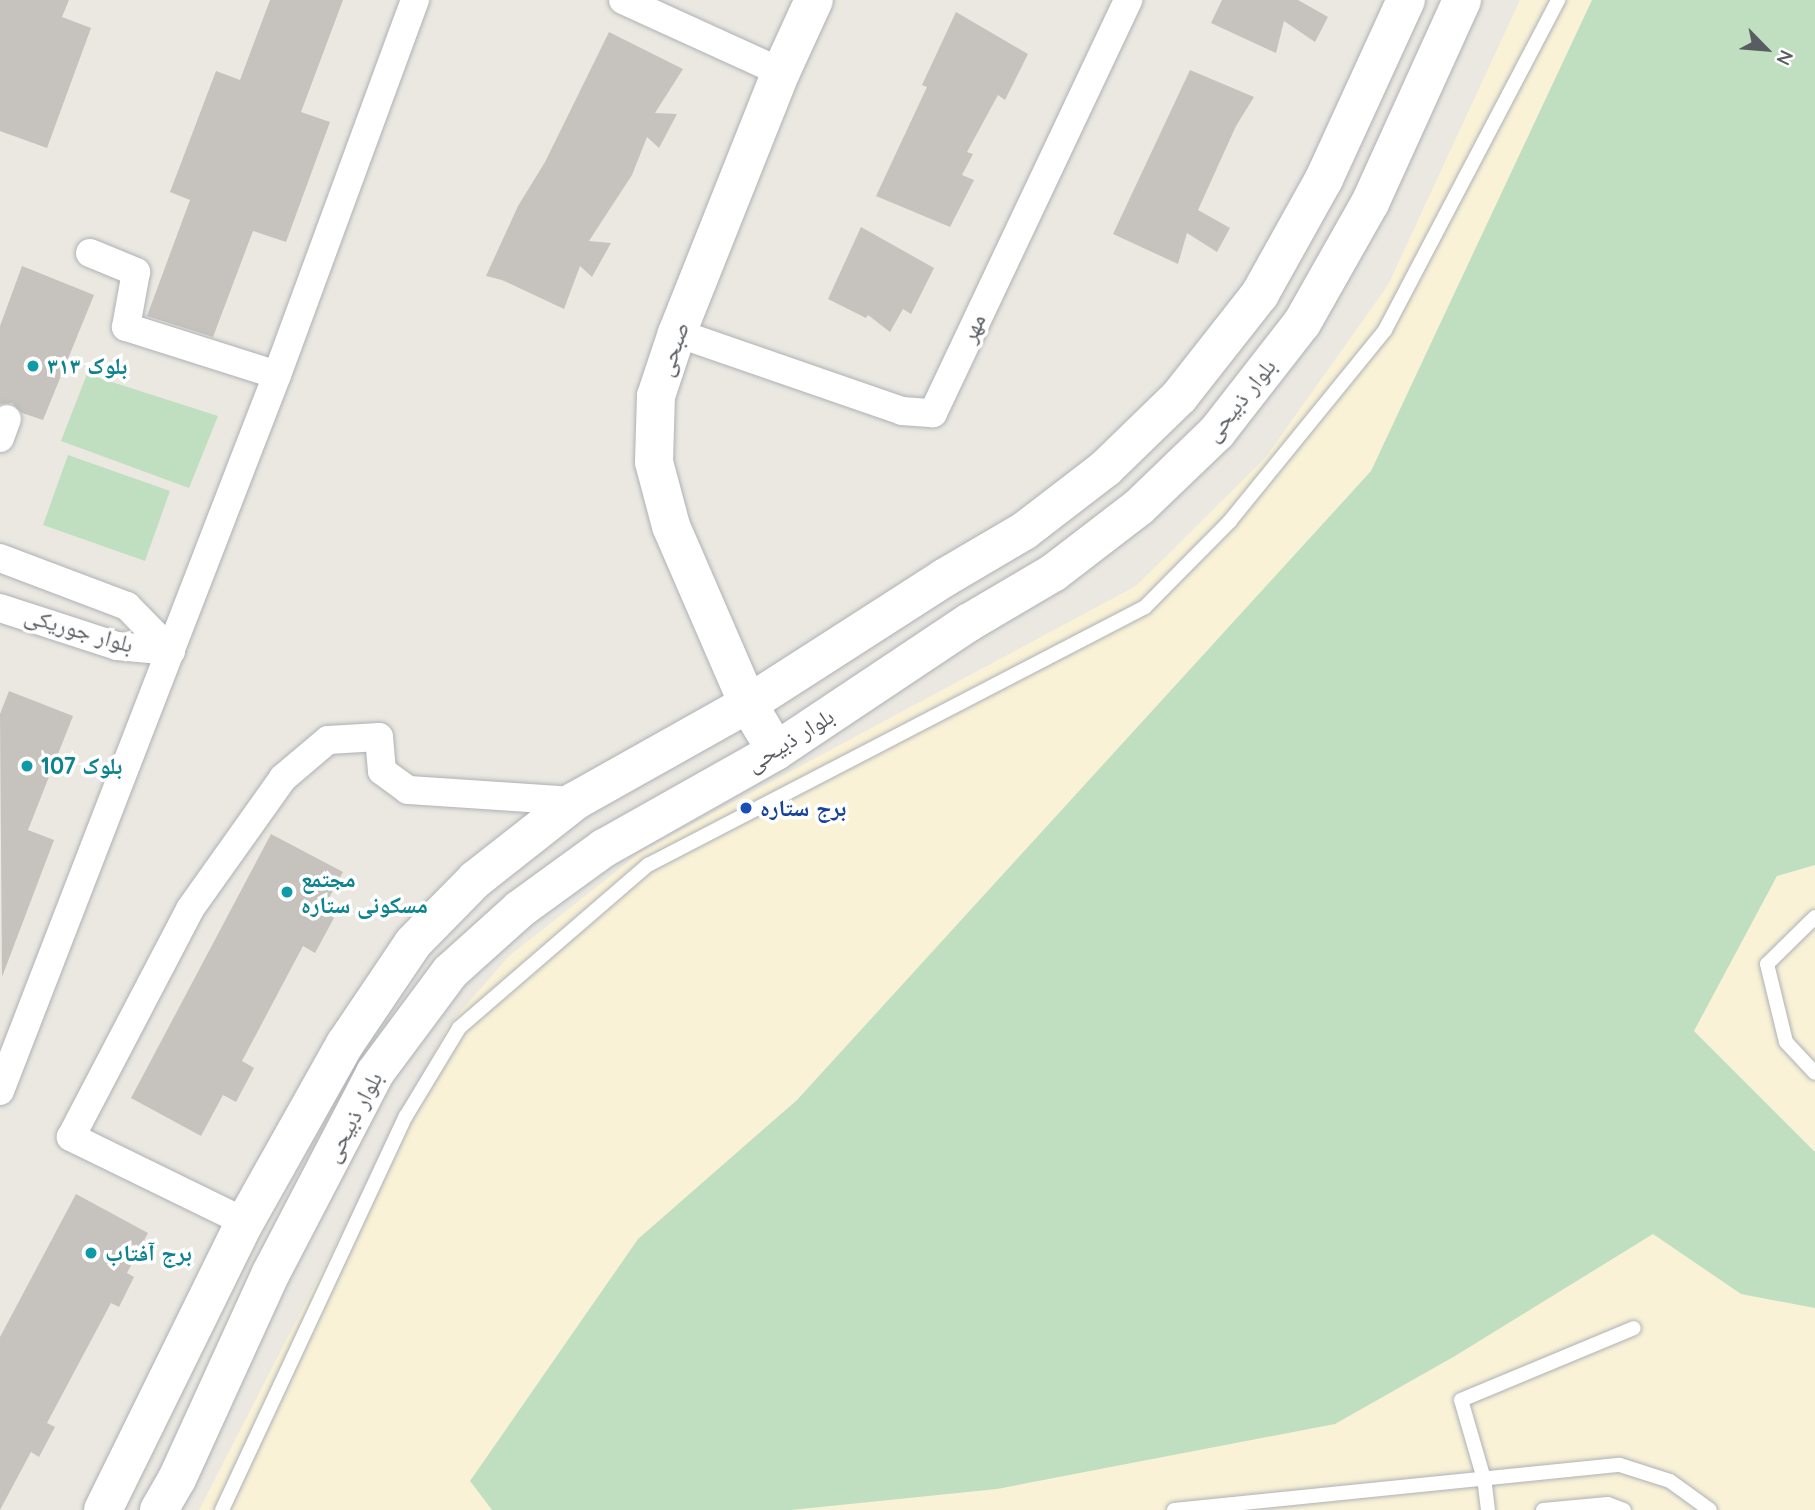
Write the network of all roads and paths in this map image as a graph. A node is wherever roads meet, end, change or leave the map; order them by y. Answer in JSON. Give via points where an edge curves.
{"nodes":[{"id":1,"x":415,"y":0,"type":"edge"},
{"id":2,"x":623,"y":0,"type":"edge"},
{"id":3,"x":814,"y":0,"type":"edge"},
{"id":4,"x":1128,"y":0,"type":"edge"},
{"id":5,"x":1406,"y":0,"type":"edge"},
{"id":6,"x":1462,"y":0,"type":"edge"},
{"id":7,"x":1558,"y":0,"type":"edge"},
{"id":8,"x":781,"y":72,"type":"junction"},
{"id":9,"x":90,"y":253,"type":"dead end"},
{"id":10,"x":677,"y":333,"type":"junction"},
{"id":11,"x":277,"y":375,"type":"junction"},
{"id":12,"x":0,"y":558,"type":"edge"},
{"id":13,"x":0,"y":608,"type":"edge"},
{"id":14,"x":171,"y":651,"type":"junction"},
{"id":15,"x":748,"y":704,"type":"junction"},
{"id":16,"x":776,"y":751,"type":"junction"},
{"id":17,"x":575,"y":801,"type":"junction"},
{"id":18,"x":1815,"y":917,"type":"edge"},
{"id":19,"x":1815,"y":1073,"type":"edge"},
{"id":20,"x":0,"y":1091,"type":"edge"},
{"id":21,"x":245,"y":1223,"type":"junction"},
{"id":22,"x":1634,"y":1328,"type":"dead end"},
{"id":23,"x":1484,"y":1479,"type":"junction"},
{"id":24,"x":103,"y":1510,"type":"edge"},
{"id":25,"x":159,"y":1510,"type":"edge"},
{"id":26,"x":222,"y":1510,"type":"edge"},
{"id":27,"x":1174,"y":1510,"type":"edge"},
{"id":28,"x":1488,"y":1510,"type":"edge"},
{"id":29,"x":1543,"y":1510,"type":"edge"},
{"id":30,"x":1624,"y":1510,"type":"edge"},
{"id":31,"x":1710,"y":1510,"type":"edge"}],
"edges":[{"from":1,"to":11,"type":"street"},
{"from":2,"to":8,"type":"street"},
{"from":3,"to":8,"type":"main road","name":"صبحی"},
{"from":4,"to":10,"type":"street","name":"مهر","via":[[933,413],[902,411]]},
{"from":5,"to":15,"type":"main road","name":"بلوار ذبیحی","via":[[1324,179],[1259,294],[1179,397],[1105,468],[1024,531]]},
{"from":6,"to":16,"type":"main road","name":"بلوار ذبیحی","via":[[1370,203],[1302,323],[1217,432],[1139,507],[1053,573],[968,623]]},
{"from":7,"to":26,"type":"lane","via":[[1385,330],[1230,521],[1145,607],[648,865],[459,1028],[406,1116]]},
{"from":8,"to":10,"type":"main road","name":"صبحی"},
{"from":9,"to":11,"type":"street","via":[[136,272],[125,327]]},
{"from":10,"to":15,"type":"main road","name":"صبحی","via":[[656,396],[654,462],[671,526]]},
{"from":11,"to":14,"type":"street"},
{"from":12,"to":14,"type":"street","name":"بلوار جوریکی","via":[[127,606]]},
{"from":13,"to":14,"type":"street","name":"بلوار جوریکی","via":[[117,646]]},
{"from":14,"to":20,"type":"street"},
{"from":15,"to":16,"type":"main road","name":"صبحی"},
{"from":15,"to":17,"type":"main road","name":"بلوار ذبیحی"},
{"from":16,"to":25,"type":"main road","name":"بلوار ذبیحی","via":[[604,848],[520,909],[450,972],[375,1073],[271,1273]]},
{"from":17,"to":21,"type":"main road","name":"بلوار ذبیحی","via":[[476,879],[413,943],[345,1044]]},
{"from":17,"to":21,"type":"street","via":[[408,790],[382,771],[379,737],[328,740],[283,778],[190,909],[71,1137]]},
{"from":18,"to":19,"type":"lane","via":[[1767,964],[1786,1042]]},
{"from":21,"to":24,"type":"main road","name":"بلوار ذبیحی"},
{"from":22,"to":23,"type":"lane","via":[[1461,1400]]},
{"from":23,"to":27,"type":"lane"},
{"from":23,"to":28,"type":"lane"},
{"from":23,"to":31,"type":"lane","via":[[1619,1465],[1670,1481]]},
{"from":29,"to":30,"type":"lane","via":[[1608,1504]]}]}
